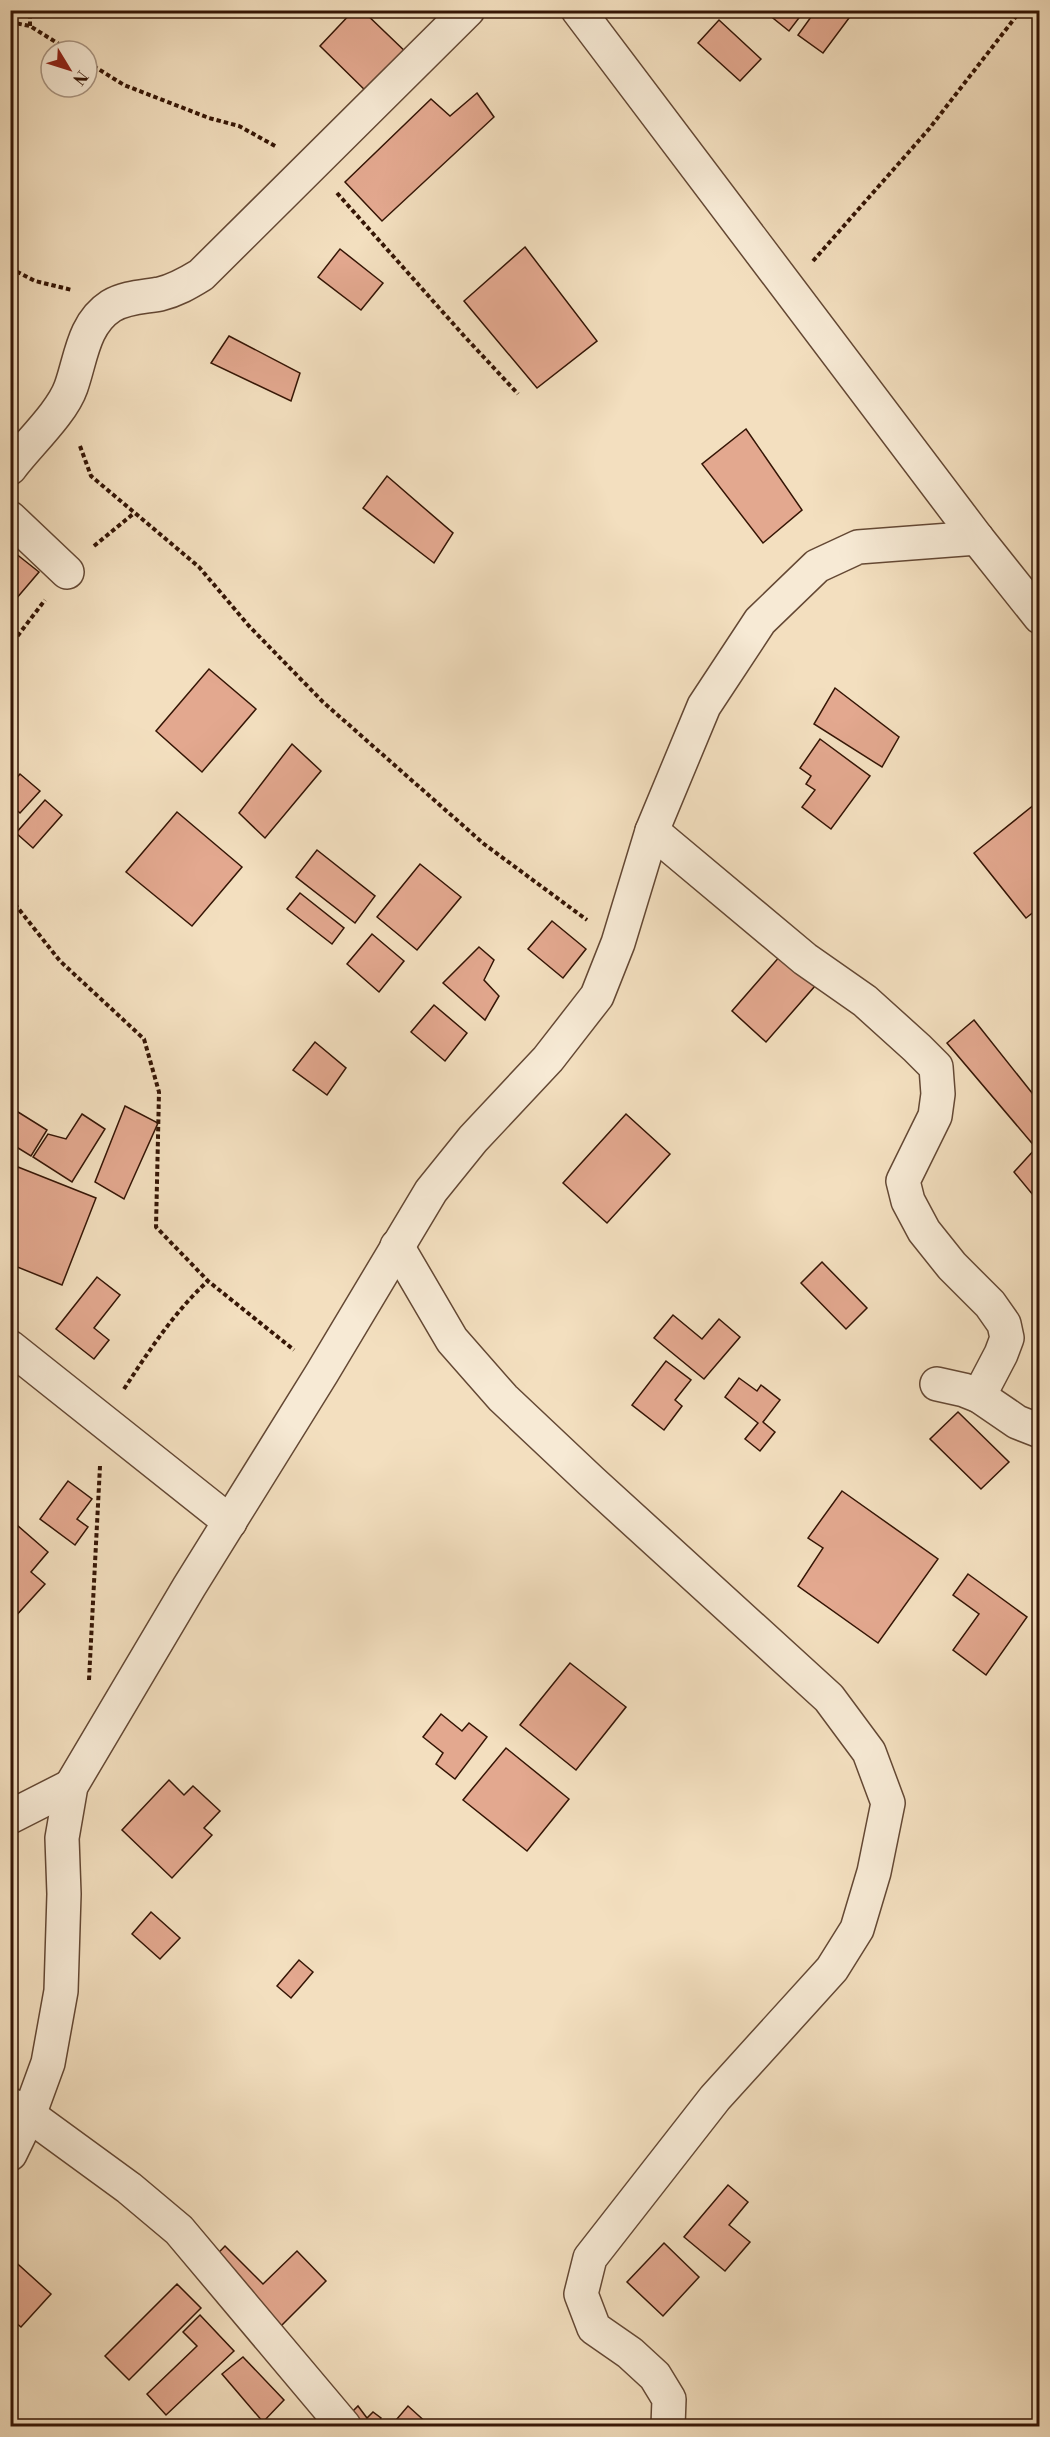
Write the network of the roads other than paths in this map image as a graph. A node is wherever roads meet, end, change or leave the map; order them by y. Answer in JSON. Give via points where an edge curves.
{"nodes":[{"id":1,"x":468,"y":10,"type":"edge"},
{"id":2,"x":578,"y":10,"type":"edge"},
{"id":3,"x":10,"y":468,"type":"edge"},
{"id":4,"x":10,"y":518,"type":"edge"},
{"id":5,"x":977,"y":538,"type":"junction"},
{"id":6,"x":67,"y":572,"type":"dead end"},
{"id":7,"x":1040,"y":617,"type":"edge"},
{"id":8,"x":652,"y":831,"type":"junction"},
{"id":9,"x":397,"y":1246,"type":"junction"},
{"id":10,"x":10,"y":1347,"type":"edge"},
{"id":11,"x":938,"y":1384,"type":"dead end"},
{"id":12,"x":979,"y":1396,"type":"junction"},
{"id":13,"x":1040,"y":1431,"type":"edge"},
{"id":14,"x":230,"y":1522,"type":"junction"},
{"id":15,"x":71,"y":1786,"type":"junction"},
{"id":16,"x":10,"y":1817,"type":"edge"},
{"id":17,"x":20,"y":2110,"type":"edge"},
{"id":18,"x":10,"y":2154,"type":"edge"},
{"id":19,"x":344,"y":2427,"type":"edge"},
{"id":20,"x":668,"y":2427,"type":"edge"}],
"edges":[{"from":1,"to":3,"type":"street","via":[[201,274],[181,288],[133,297],[111,306],[98,318],[86,337],[70,389],[56,413]]},
{"from":2,"to":5,"type":"street"},
{"from":4,"to":6,"type":"street"},
{"from":5,"to":7,"type":"street"},
{"from":5,"to":8,"type":"street","via":[[858,547],[817,566],[760,621],[704,706]]},
{"from":8,"to":9,"type":"street","via":[[618,943],[597,996],[548,1059],[472,1139],[431,1191]]},
{"from":8,"to":12,"type":"street","via":[[864,1002],[936,1067],[935,1116],[903,1181],[924,1232],[1004,1324],[1007,1338],[1002,1354]]},
{"from":9,"to":14,"type":"street"},
{"from":9,"to":20,"type":"street","via":[[452,1340],[503,1398],[830,1698],[869,1752],[888,1803],[857,1929],[832,1970],[715,2098],[590,2258],[581,2294],[594,2328],[655,2376],[669,2399]]},
{"from":10,"to":14,"type":"street"},
{"from":11,"to":12,"type":"street"},
{"from":12,"to":13,"type":"street","via":[[1017,1422]]},
{"from":14,"to":15,"type":"street"},
{"from":15,"to":16,"type":"street"},
{"from":15,"to":17,"type":"street","via":[[62,1838],[61,1991],[48,2063]]},
{"from":17,"to":18,"type":"street"},
{"from":17,"to":19,"type":"street","via":[[129,2188],[179,2230]]}]}
